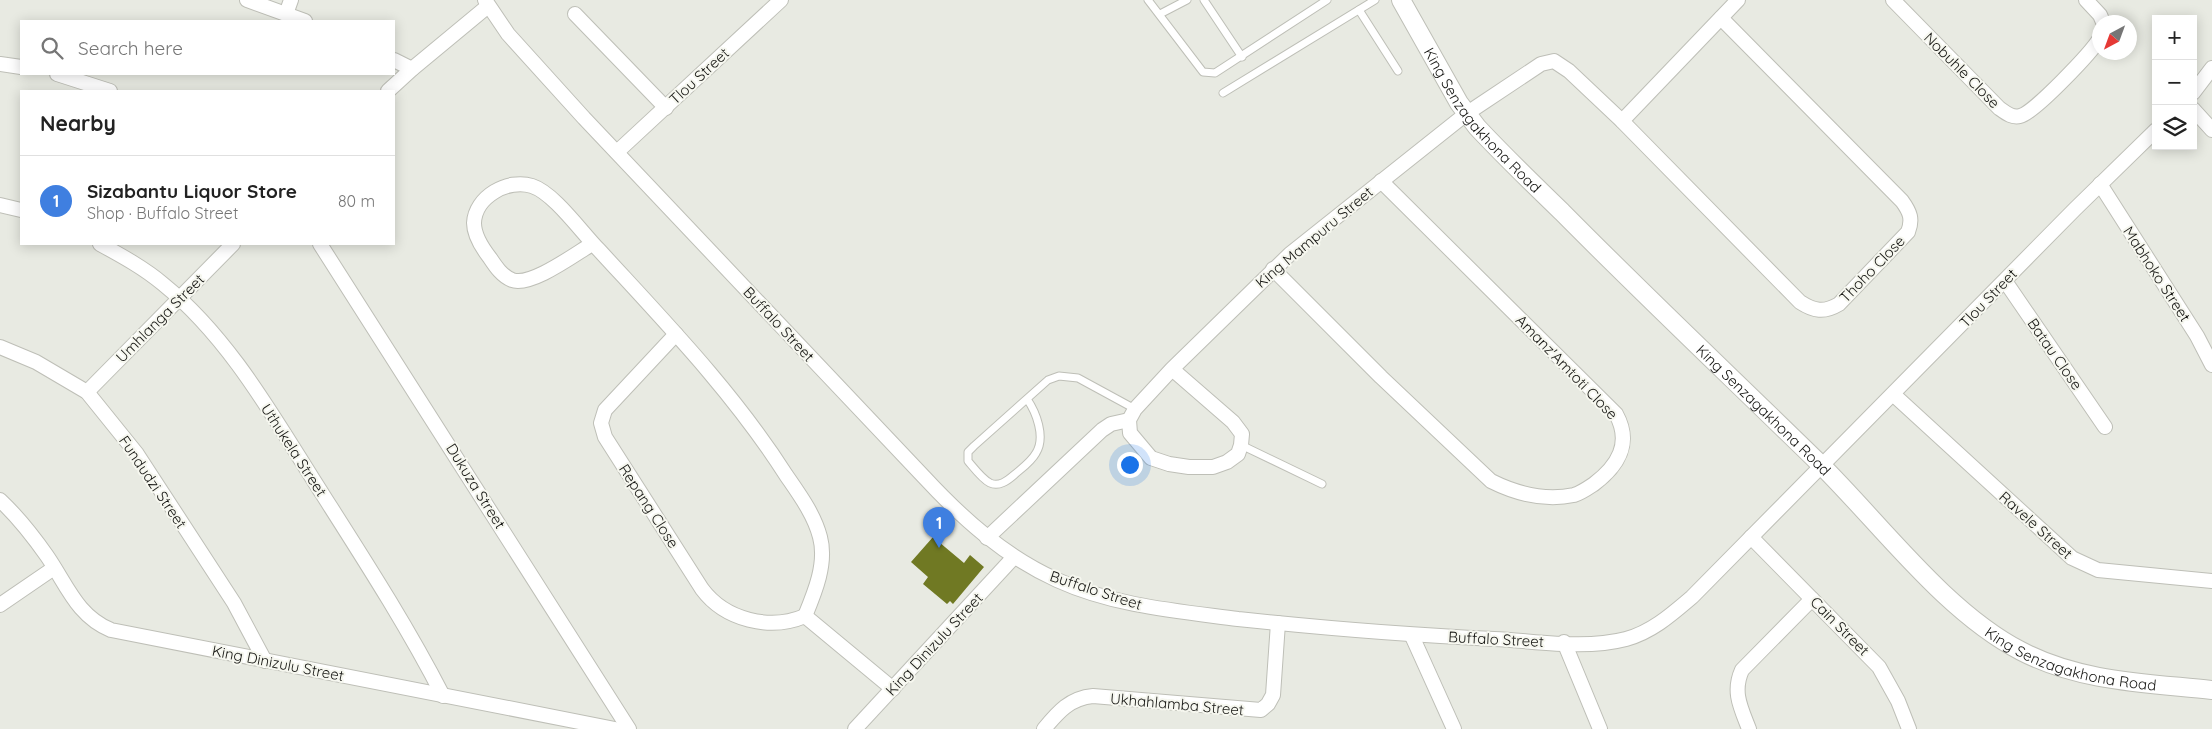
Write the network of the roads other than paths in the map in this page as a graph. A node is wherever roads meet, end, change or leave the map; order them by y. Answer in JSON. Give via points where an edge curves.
{"nodes":[{"id":1,"x":247,"y":0,"type":"edge"},
{"id":2,"x":291,"y":0,"type":"edge"},
{"id":3,"x":1148,"y":0,"type":"edge"},
{"id":4,"x":1186,"y":0,"type":"edge"},
{"id":5,"x":1204,"y":0,"type":"edge"},
{"id":6,"x":1328,"y":0,"type":"edge"},
{"id":7,"x":1375,"y":0,"type":"edge"},
{"id":8,"x":1401,"y":0,"type":"edge"},
{"id":9,"x":1893,"y":0,"type":"edge"},
{"id":10,"x":2086,"y":0,"type":"edge"},
{"id":11,"x":1736,"y":1,"type":"edge"},
{"id":12,"x":776,"y":2,"type":"edge"},
{"id":13,"x":487,"y":3,"type":"edge"},
{"id":14,"x":1359,"y":10,"type":"junction"},
{"id":15,"x":286,"y":14,"type":"junction"},
{"id":16,"x":575,"y":14,"type":"dead end"},
{"id":17,"x":1160,"y":14,"type":"junction"},
{"id":18,"x":2100,"y":15,"type":"edge"},
{"id":19,"x":1721,"y":18,"type":"junction"},
{"id":20,"x":302,"y":20,"type":"edge"},
{"id":21,"x":2092,"y":47,"type":"edge"},
{"id":22,"x":1242,"y":57,"type":"junction"},
{"id":23,"x":395,"y":60,"type":"edge"},
{"id":24,"x":0,"y":64,"type":"edge"},
{"id":25,"x":20,"y":66,"type":"edge"},
{"id":26,"x":2212,"y":68,"type":"edge"},
{"id":27,"x":412,"y":69,"type":"junction"},
{"id":28,"x":1398,"y":71,"type":"dead end"},
{"id":29,"x":60,"y":75,"type":"edge"},
{"id":30,"x":2197,"y":88,"type":"edge"},
{"id":31,"x":107,"y":90,"type":"edge"},
{"id":32,"x":389,"y":90,"type":"edge"},
{"id":33,"x":1223,"y":93,"type":"dead end"},
{"id":34,"x":666,"y":108,"type":"junction"},
{"id":35,"x":2197,"y":113,"type":"edge"},
{"id":36,"x":1466,"y":114,"type":"junction"},
{"id":37,"x":1622,"y":122,"type":"junction"},
{"id":38,"x":2212,"y":130,"type":"edge"},
{"id":39,"x":2152,"y":134,"type":"edge"},
{"id":40,"x":617,"y":152,"type":"junction"},
{"id":41,"x":1381,"y":181,"type":"junction"},
{"id":42,"x":2100,"y":184,"type":"junction"},
{"id":43,"x":0,"y":205,"type":"edge"},
{"id":44,"x":20,"y":210,"type":"edge"},
{"id":45,"x":592,"y":244,"type":"junction"},
{"id":46,"x":102,"y":245,"type":"edge"},
{"id":47,"x":232,"y":245,"type":"edge"},
{"id":48,"x":321,"y":245,"type":"edge"},
{"id":49,"x":1273,"y":269,"type":"junction"},
{"id":50,"x":2005,"y":281,"type":"junction"},
{"id":51,"x":180,"y":298,"type":"junction"},
{"id":52,"x":676,"y":334,"type":"junction"},
{"id":53,"x":0,"y":347,"type":"edge"},
{"id":54,"x":2212,"y":364,"type":"edge"},
{"id":55,"x":1172,"y":369,"type":"junction"},
{"id":56,"x":87,"y":392,"type":"junction"},
{"id":57,"x":1894,"y":395,"type":"junction"},
{"id":58,"x":1027,"y":399,"type":"junction"},
{"id":59,"x":1132,"y":414,"type":"junction"},
{"id":60,"x":2105,"y":427,"type":"dead end"},
{"id":61,"x":1241,"y":445,"type":"junction"},
{"id":62,"x":1821,"y":465,"type":"junction"},
{"id":63,"x":1322,"y":484,"type":"dead end"},
{"id":64,"x":0,"y":500,"type":"edge"},
{"id":65,"x":1751,"y":537,"type":"junction"},
{"id":66,"x":987,"y":538,"type":"junction"},
{"id":67,"x":1013,"y":558,"type":"junction"},
{"id":68,"x":54,"y":568,"type":"junction"},
{"id":69,"x":2212,"y":581,"type":"edge"},
{"id":70,"x":1812,"y":599,"type":"junction"},
{"id":71,"x":0,"y":605,"type":"edge"},
{"id":72,"x":805,"y":616,"type":"junction"},
{"id":73,"x":1278,"y":623,"type":"junction"},
{"id":74,"x":1412,"y":636,"type":"junction"},
{"id":75,"x":1564,"y":642,"type":"junction"},
{"id":76,"x":265,"y":661,"type":"junction"},
{"id":77,"x":893,"y":689,"type":"junction"},
{"id":78,"x":2212,"y":690,"type":"edge"},
{"id":79,"x":442,"y":696,"type":"junction"},
{"id":80,"x":615,"y":729,"type":"edge"},
{"id":81,"x":629,"y":729,"type":"edge"},
{"id":82,"x":855,"y":729,"type":"edge"},
{"id":83,"x":1044,"y":729,"type":"edge"},
{"id":84,"x":1454,"y":729,"type":"edge"},
{"id":85,"x":1600,"y":729,"type":"edge"},
{"id":86,"x":1749,"y":729,"type":"edge"},
{"id":87,"x":1909,"y":729,"type":"edge"}],
"edges":[{"from":1,"to":15,"type":"street"},
{"from":2,"to":15,"type":"street"},
{"from":3,"to":17,"type":"lane"},
{"from":4,"to":17,"type":"lane"},
{"from":5,"to":22,"type":"lane"},
{"from":6,"to":22,"type":"lane"},
{"from":7,"to":14,"type":"lane"},
{"from":8,"to":36,"type":"street","name":"King Senzagakhona Road"},
{"from":9,"to":21,"type":"street","name":"Nobuhle Close","via":[[1999,108],[2010,115],[2019,116],[2035,108]]},
{"from":10,"to":18,"type":"street"},
{"from":11,"to":19,"type":"street"},
{"from":12,"to":34,"type":"street","name":"Tlou Street"},
{"from":13,"to":27,"type":"street"},
{"from":13,"to":40,"type":"street","name":"Buffalo Street","via":[[508,34]]},
{"from":14,"to":28,"type":"lane"},
{"from":14,"to":33,"type":"lane"},
{"from":15,"to":20,"type":"street"},
{"from":16,"to":34,"type":"street"},
{"from":17,"to":22,"type":"lane","via":[[1203,72],[1215,73]]},
{"from":19,"to":37,"type":"street"},
{"from":19,"to":37,"type":"street","name":"Thoho Close","via":[[1902,201],[1910,212],[1911,223],[1900,242],[1839,304],[1830,310],[1809,308]]},
{"from":23,"to":27,"type":"street"},
{"from":24,"to":25,"type":"street"},
{"from":26,"to":30,"type":"street"},
{"from":27,"to":32,"type":"street"},
{"from":29,"to":31,"type":"street"},
{"from":34,"to":40,"type":"street","name":"Tlou Street"},
{"from":35,"to":38,"type":"street"},
{"from":36,"to":37,"type":"street","name":"King Mampuru Street","via":[[1541,64],[1554,61]]},
{"from":36,"to":41,"type":"street","name":"King Mampuru Street"},
{"from":36,"to":62,"type":"street","name":"King Senzagakhona Road","via":[[1614,264]]},
{"from":39,"to":42,"type":"street","name":"Tlou Street"},
{"from":40,"to":66,"type":"street","name":"Buffalo Street","via":[[937,492]]},
{"from":41,"to":49,"type":"street","name":"King Mampuru Street"},
{"from":41,"to":49,"type":"street","name":"Amanz'Amtoti Close","via":[[1616,414],[1623,426],[1622,449],[1612,468],[1601,478],[1576,495],[1553,497],[1512,491],[1491,481]]},
{"from":42,"to":50,"type":"street","name":"Tlou Street"},
{"from":42,"to":54,"type":"street","name":"Mabhoko Street"},
{"from":43,"to":44,"type":"street"},
{"from":45,"to":45,"type":"street","via":[[556,204],[532,186],[516,183],[491,193],[474,222],[475,232],[488,255],[500,272],[514,280],[532,279]]},
{"from":45,"to":52,"type":"street"},
{"from":46,"to":51,"type":"street","name":"Uthukela Street","via":[[147,272]]},
{"from":47,"to":51,"type":"street","name":"Umhlanga Street"},
{"from":48,"to":81,"type":"street","name":"Dukuza Street"},
{"from":49,"to":55,"type":"street","name":"King Mampuru Street"},
{"from":50,"to":57,"type":"street","name":"Tlou Street"},
{"from":50,"to":60,"type":"street","name":"Batau Close"},
{"from":51,"to":56,"type":"street","name":"Umhlanga Street"},
{"from":51,"to":79,"type":"street","name":"Uthukela Street","via":[[221,344],[266,405],[380,584]]},
{"from":52,"to":72,"type":"street","via":[[739,408],[776,459],[817,526],[822,550],[821,565]]},
{"from":52,"to":72,"type":"street","name":"Repang Close","via":[[605,410],[601,423],[606,437],[702,590],[717,606],[730,613],[772,623]]},
{"from":53,"to":56,"type":"street","name":"Fundudzi Street","via":[[36,362]]},
{"from":55,"to":59,"type":"street","name":"King Mampuru Street"},
{"from":55,"to":61,"type":"street","via":[[1233,422],[1242,434]]},
{"from":56,"to":76,"type":"street","name":"Fundudzi Street","via":[[142,462],[234,603]]},
{"from":57,"to":62,"type":"street","name":"Tlou Street"},
{"from":57,"to":69,"type":"street","name":"Ravele Street","via":[[2072,558],[2098,570]]},
{"from":58,"to":58,"type":"lane","via":[[968,452],[968,461],[989,483],[998,485],[1008,480],[1037,452],[1040,441],[1038,424]]},
{"from":58,"to":59,"type":"lane","via":[[1048,380],[1059,376],[1078,378]]},
{"from":59,"to":61,"type":"street","via":[[1130,433],[1151,458],[1168,464],[1213,467],[1238,454]]},
{"from":59,"to":66,"type":"street","name":"King Mampuru Street","via":[[1102,430]]},
{"from":61,"to":63,"type":"lane"},
{"from":62,"to":65,"type":"street","name":"Buffalo Street"},
{"from":62,"to":78,"type":"street","name":"King Senzagakhona Road","via":[[1941,590],[1974,620],[2018,650],[2068,671],[2096,678]]},
{"from":64,"to":68,"type":"street","name":"King Dinizulu Street","via":[[22,523]]},
{"from":65,"to":70,"type":"street","name":"Cain Street"},
{"from":65,"to":75,"type":"street","name":"Buffalo Street","via":[[1692,597],[1644,632],[1609,642]]},
{"from":66,"to":67,"type":"street","name":"Buffalo Street"},
{"from":67,"to":73,"type":"street","name":"Buffalo Street","via":[[1059,581],[1123,602]]},
{"from":67,"to":77,"type":"street","name":"King Dinizulu Street"},
{"from":68,"to":71,"type":"street"},
{"from":68,"to":76,"type":"street","name":"King Dinizulu Street","via":[[75,603],[102,626],[122,633]]},
{"from":70,"to":86,"type":"street","via":[[1742,670],[1737,680],[1738,702]]},
{"from":70,"to":87,"type":"street","name":"Cain Street","via":[[1880,667]]},
{"from":72,"to":77,"type":"street"},
{"from":73,"to":74,"type":"street","name":"Buffalo Street"},
{"from":73,"to":83,"type":"street","name":"Ukhahlamba Street","via":[[1273,695],[1261,710],[1081,697],[1071,702]]},
{"from":74,"to":75,"type":"street","name":"Buffalo Street"},
{"from":74,"to":84,"type":"street"},
{"from":75,"to":85,"type":"street"},
{"from":76,"to":79,"type":"street","name":"King Dinizulu Street"},
{"from":77,"to":82,"type":"street","name":"King Dinizulu Street"},
{"from":79,"to":80,"type":"street","name":"King Dinizulu Street"}]}
